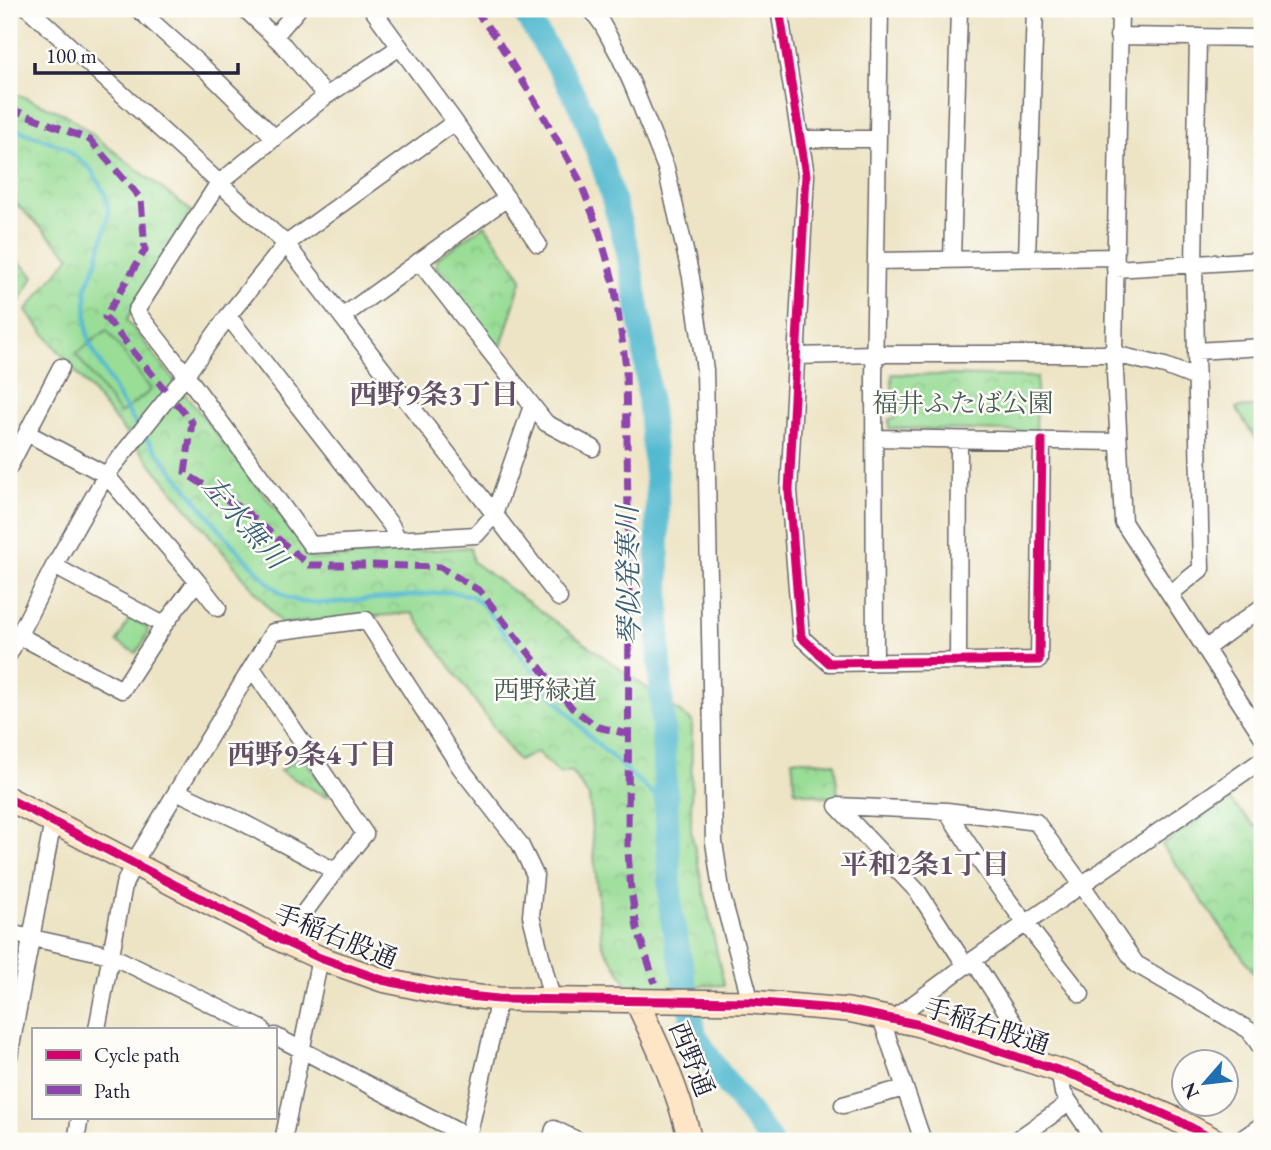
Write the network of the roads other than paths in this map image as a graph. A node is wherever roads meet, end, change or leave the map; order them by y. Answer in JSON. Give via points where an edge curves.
{"nodes":[{"id":1,"x":138,"y":9,"type":"edge"},
{"id":2,"x":245,"y":9,"type":"edge"},
{"id":3,"x":298,"y":9,"type":"edge"},
{"id":4,"x":372,"y":9,"type":"edge"},
{"id":5,"x":590,"y":9,"type":"edge"},
{"id":6,"x":779,"y":9,"type":"edge"},
{"id":7,"x":880,"y":9,"type":"edge"},
{"id":8,"x":959,"y":9,"type":"edge"},
{"id":9,"x":1035,"y":9,"type":"edge"},
{"id":10,"x":1120,"y":9,"type":"edge"},
{"id":11,"x":37,"y":11,"type":"edge"},
{"id":12,"x":1118,"y":36,"type":"junction"},
{"id":13,"x":274,"y":37,"type":"junction"},
{"id":14,"x":1198,"y":37,"type":"junction"},
{"id":15,"x":1262,"y":38,"type":"edge"},
{"id":16,"x":400,"y":47,"type":"junction"},
{"id":17,"x":326,"y":96,"type":"junction"},
{"id":18,"x":455,"y":122,"type":"junction"},
{"id":19,"x":275,"y":138,"type":"junction"},
{"id":20,"x":800,"y":139,"type":"junction"},
{"id":21,"x":878,"y":139,"type":"junction"},
{"id":22,"x":218,"y":184,"type":"junction"},
{"id":23,"x":507,"y":198,"type":"junction"},
{"id":24,"x":285,"y":244,"type":"junction"},
{"id":25,"x":538,"y":244,"type":"dead end"},
{"id":26,"x":1027,"y":258,"type":"junction"},
{"id":27,"x":952,"y":260,"type":"junction"},
{"id":28,"x":1262,"y":260,"type":"edge"},
{"id":29,"x":419,"y":261,"type":"junction"},
{"id":30,"x":876,"y":261,"type":"junction"},
{"id":31,"x":1115,"y":263,"type":"junction"},
{"id":32,"x":1194,"y":264,"type":"junction"},
{"id":33,"x":228,"y":316,"type":"junction"},
{"id":34,"x":342,"y":317,"type":"junction"},
{"id":35,"x":1262,"y":347,"type":"edge"},
{"id":36,"x":1196,"y":351,"type":"junction"},
{"id":37,"x":874,"y":354,"type":"junction"},
{"id":38,"x":1114,"y":354,"type":"junction"},
{"id":39,"x":796,"y":356,"type":"junction"},
{"id":40,"x":61,"y":367,"type":"dead end"},
{"id":41,"x":186,"y":376,"type":"junction"},
{"id":42,"x":1196,"y":378,"type":"junction"},
{"id":43,"x":532,"y":406,"type":"junction"},
{"id":44,"x":27,"y":433,"type":"junction"},
{"id":45,"x":874,"y":438,"type":"junction"},
{"id":46,"x":959,"y":440,"type":"junction"},
{"id":47,"x":1042,"y":441,"type":"junction"},
{"id":48,"x":1118,"y":442,"type":"junction"},
{"id":49,"x":593,"y":448,"type":"dead end"},
{"id":50,"x":9,"y":467,"type":"edge"},
{"id":51,"x":106,"y":475,"type":"junction"},
{"id":52,"x":494,"y":515,"type":"junction"},
{"id":53,"x":398,"y":540,"type":"junction"},
{"id":54,"x":54,"y":566,"type":"junction"},
{"id":55,"x":197,"y":581,"type":"junction"},
{"id":56,"x":1170,"y":594,"type":"junction"},
{"id":57,"x":559,"y":598,"type":"dead end"},
{"id":58,"x":1262,"y":607,"type":"edge"},
{"id":59,"x":218,"y":608,"type":"dead end"},
{"id":60,"x":164,"y":625,"type":"junction"},
{"id":61,"x":18,"y":635,"type":"junction"},
{"id":62,"x":1205,"y":649,"type":"junction"},
{"id":63,"x":9,"y":654,"type":"edge"},
{"id":64,"x":875,"y":662,"type":"junction"},
{"id":65,"x":958,"y":662,"type":"junction"},
{"id":66,"x":252,"y":668,"type":"junction"},
{"id":67,"x":1262,"y":736,"type":"edge"},
{"id":68,"x":1262,"y":760,"type":"edge"},
{"id":69,"x":178,"y":792,"type":"junction"},
{"id":70,"x":9,"y":799,"type":"edge"},
{"id":71,"x":947,"y":811,"type":"junction"},
{"id":72,"x":53,"y":821,"type":"junction"},
{"id":73,"x":133,"y":864,"type":"junction"},
{"id":74,"x":335,"y":871,"type":"junction"},
{"id":75,"x":1082,"y":885,"type":"junction"},
{"id":76,"x":1026,"y":924,"type":"junction"},
{"id":77,"x":9,"y":933,"type":"edge"},
{"id":78,"x":31,"y":939,"type":"junction"},
{"id":79,"x":283,"y":941,"type":"junction"},
{"id":80,"x":110,"y":955,"type":"junction"},
{"id":81,"x":320,"y":958,"type":"junction"},
{"id":82,"x":970,"y":963,"type":"junction"},
{"id":83,"x":1081,"y":994,"type":"dead end"},
{"id":84,"x":498,"y":999,"type":"junction"},
{"id":85,"x":552,"y":999,"type":"junction"},
{"id":86,"x":636,"y":1000,"type":"junction"},
{"id":87,"x":741,"y":1002,"type":"junction"},
{"id":88,"x":887,"y":1018,"type":"junction"},
{"id":89,"x":97,"y":1028,"type":"edge"},
{"id":90,"x":259,"y":1028,"type":"edge"},
{"id":91,"x":276,"y":1036,"type":"edge"},
{"id":92,"x":301,"y":1049,"type":"junction"},
{"id":93,"x":1262,"y":1049,"type":"edge"},
{"id":94,"x":9,"y":1057,"type":"edge"},
{"id":95,"x":1029,"y":1061,"type":"junction"},
{"id":96,"x":1059,"y":1070,"type":"junction"},
{"id":97,"x":904,"y":1088,"type":"junction"},
{"id":98,"x":1069,"y":1103,"type":"junction"},
{"id":99,"x":843,"y":1105,"type":"dead end"},
{"id":100,"x":80,"y":1118,"type":"edge"},
{"id":101,"x":1262,"y":1125,"type":"edge"},
{"id":102,"x":467,"y":1139,"type":"edge"},
{"id":103,"x":76,"y":1141,"type":"edge"},
{"id":104,"x":283,"y":1141,"type":"edge"},
{"id":105,"x":551,"y":1141,"type":"edge"},
{"id":106,"x":579,"y":1141,"type":"edge"},
{"id":107,"x":690,"y":1141,"type":"edge"},
{"id":108,"x":923,"y":1141,"type":"edge"},
{"id":109,"x":1015,"y":1141,"type":"edge"},
{"id":110,"x":1096,"y":1141,"type":"edge"},
{"id":111,"x":1216,"y":1141,"type":"edge"},
{"id":112,"x":1238,"y":1141,"type":"edge"}],
"edges":[{"from":1,"to":19,"type":"street"},
{"from":2,"to":13,"type":"street"},
{"from":3,"to":13,"type":"street"},
{"from":4,"to":16,"type":"street"},
{"from":5,"to":87,"type":"street","via":[[634,86],[666,168],[691,276],[705,370],[714,842]]},
{"from":6,"to":20,"type":"street"},
{"from":7,"to":21,"type":"street"},
{"from":8,"to":27,"type":"street"},
{"from":9,"to":26,"type":"street"},
{"from":10,"to":12,"type":"street"},
{"from":11,"to":22,"type":"street"},
{"from":12,"to":14,"type":"street"},
{"from":12,"to":31,"type":"street"},
{"from":13,"to":17,"type":"street"},
{"from":14,"to":15,"type":"street"},
{"from":14,"to":32,"type":"street"},
{"from":16,"to":17,"type":"street"},
{"from":16,"to":18,"type":"street"},
{"from":17,"to":19,"type":"street"},
{"from":18,"to":23,"type":"street"},
{"from":18,"to":24,"type":"street"},
{"from":19,"to":22,"type":"street"},
{"from":20,"to":21,"type":"street"},
{"from":20,"to":39,"type":"street","via":[[806,175]]},
{"from":21,"to":30,"type":"street"},
{"from":22,"to":24,"type":"street"},
{"from":22,"to":41,"type":"street","via":[[136,310]]},
{"from":23,"to":25,"type":"street"},
{"from":23,"to":29,"type":"street"},
{"from":24,"to":33,"type":"street"},
{"from":24,"to":34,"type":"street"},
{"from":26,"to":27,"type":"street"},
{"from":26,"to":31,"type":"street"},
{"from":27,"to":30,"type":"street"},
{"from":28,"to":32,"type":"street"},
{"from":29,"to":34,"type":"street"},
{"from":29,"to":43,"type":"street"},
{"from":30,"to":37,"type":"street"},
{"from":31,"to":32,"type":"street"},
{"from":31,"to":38,"type":"street"},
{"from":32,"to":36,"type":"street"},
{"from":33,"to":41,"type":"street"},
{"from":33,"to":53,"type":"street"},
{"from":34,"to":52,"type":"street"},
{"from":35,"to":36,"type":"street"},
{"from":36,"to":42,"type":"street"},
{"from":37,"to":38,"type":"street"},
{"from":37,"to":39,"type":"street"},
{"from":37,"to":45,"type":"street"},
{"from":38,"to":42,"type":"street"},
{"from":38,"to":48,"type":"street"},
{"from":39,"to":64,"type":"street","via":[[789,491],[802,637],[829,663]]},
{"from":40,"to":44,"type":"street"},
{"from":41,"to":51,"type":"street"},
{"from":41,"to":53,"type":"street","via":[[311,545]]},
{"from":42,"to":56,"type":"street","via":[[1201,569]]},
{"from":43,"to":49,"type":"street","via":[[547,423]]},
{"from":43,"to":52,"type":"street"},
{"from":44,"to":50,"type":"street"},
{"from":44,"to":51,"type":"street"},
{"from":45,"to":46,"type":"street"},
{"from":45,"to":64,"type":"street"},
{"from":46,"to":47,"type":"street"},
{"from":46,"to":65,"type":"street"},
{"from":47,"to":48,"type":"street"},
{"from":47,"to":65,"type":"street","via":[[1039,660]]},
{"from":48,"to":56,"type":"street","via":[[1123,522]]},
{"from":51,"to":54,"type":"street"},
{"from":51,"to":55,"type":"street"},
{"from":52,"to":53,"type":"street","via":[[476,535]]},
{"from":52,"to":57,"type":"street"},
{"from":54,"to":60,"type":"street"},
{"from":54,"to":61,"type":"street"},
{"from":55,"to":59,"type":"street"},
{"from":55,"to":60,"type":"street"},
{"from":56,"to":62,"type":"street"},
{"from":58,"to":62,"type":"street"},
{"from":60,"to":61,"type":"street","via":[[122,690]]},
{"from":61,"to":63,"type":"street"},
{"from":62,"to":67,"type":"street"},
{"from":64,"to":65,"type":"street"},
{"from":66,"to":69,"type":"street"},
{"from":66,"to":74,"type":"street","via":[[365,834]]},
{"from":66,"to":85,"type":"street","via":[[273,632],[366,620],[460,767],[525,854],[535,875],[531,916]]},
{"from":68,"to":75,"type":"street"},
{"from":69,"to":73,"type":"street"},
{"from":69,"to":74,"type":"street"},
{"from":70,"to":72,"type":"street","name":"手稲右股通"},
{"from":71,"to":75,"type":"street","via":[[1037,822]]},
{"from":71,"to":76,"type":"street"},
{"from":71,"to":82,"type":"street","via":[[837,806],[918,892]]},
{"from":72,"to":73,"type":"street","name":"手稲右股通"},
{"from":72,"to":78,"type":"street"},
{"from":73,"to":79,"type":"street","name":"手稲右股通"},
{"from":73,"to":80,"type":"street","via":[[124,885]]},
{"from":74,"to":79,"type":"street"},
{"from":75,"to":76,"type":"street"},
{"from":75,"to":93,"type":"street","via":[[1136,964],[1249,1030]]},
{"from":76,"to":82,"type":"street"},
{"from":76,"to":83,"type":"street"},
{"from":77,"to":78,"type":"street"},
{"from":78,"to":80,"type":"street"},
{"from":78,"to":94,"type":"street"},
{"from":79,"to":81,"type":"street","name":"手稲右股通"},
{"from":80,"to":89,"type":"street"},
{"from":80,"to":90,"type":"street"},
{"from":81,"to":84,"type":"street","name":"手稲右股通","via":[[414,988]]},
{"from":81,"to":92,"type":"street"},
{"from":82,"to":88,"type":"street"},
{"from":82,"to":95,"type":"street","via":[[1024,1039]]},
{"from":84,"to":85,"type":"street","name":"手稲右股通"},
{"from":84,"to":102,"type":"street"},
{"from":85,"to":86,"type":"street","name":"手稲右股通"},
{"from":86,"to":87,"type":"street","name":"手稲右股通"},
{"from":86,"to":107,"type":"street","name":"西野通","via":[[673,1082]]},
{"from":87,"to":88,"type":"street","name":"手稲右股通","via":[[848,1010]]},
{"from":88,"to":95,"type":"street","name":"手稲右股通"},
{"from":88,"to":97,"type":"street"},
{"from":91,"to":92,"type":"street"},
{"from":92,"to":102,"type":"street"},
{"from":92,"to":104,"type":"street"},
{"from":95,"to":96,"type":"street","name":"手稲右股通"},
{"from":96,"to":98,"type":"street"},
{"from":96,"to":111,"type":"street","name":"手稲右股通"},
{"from":97,"to":99,"type":"street"},
{"from":97,"to":108,"type":"street"},
{"from":98,"to":109,"type":"street"},
{"from":98,"to":110,"type":"street"},
{"from":100,"to":103,"type":"street"},
{"from":101,"to":112,"type":"street"},
{"from":105,"to":106,"type":"street","via":[[554,1129]]}]}
